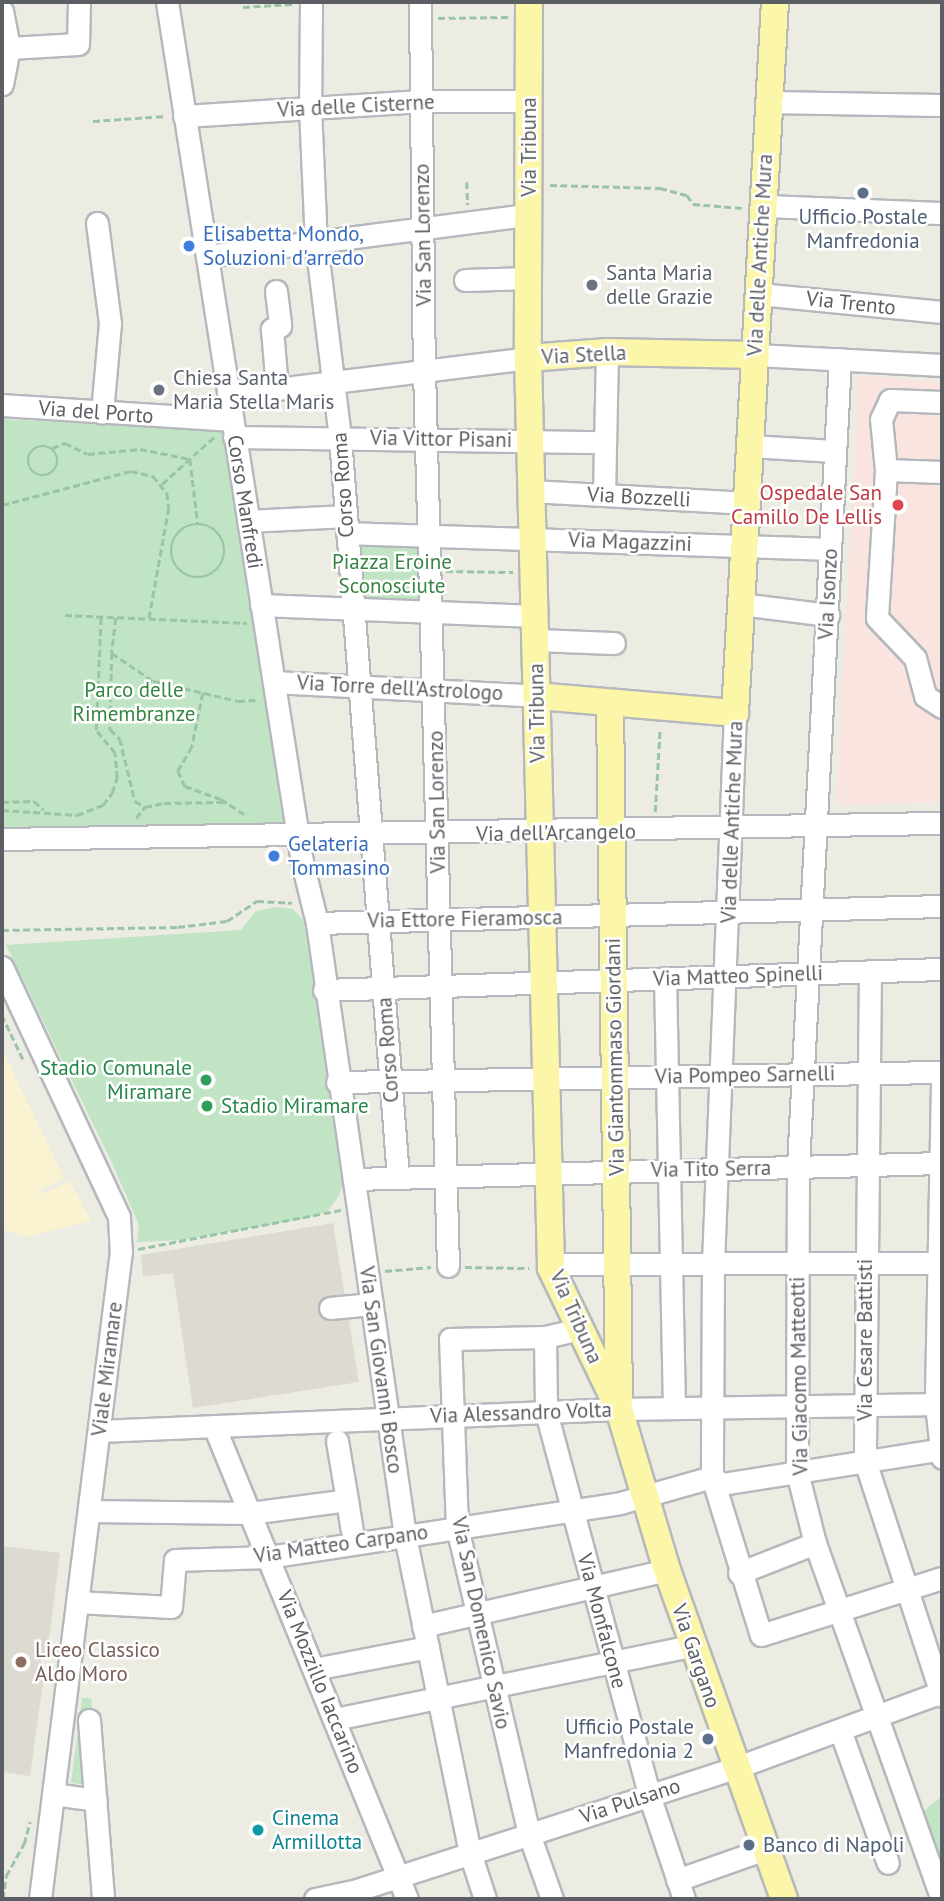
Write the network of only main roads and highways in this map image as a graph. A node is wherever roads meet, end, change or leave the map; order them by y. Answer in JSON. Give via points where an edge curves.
{"nodes":[{"id":1,"x":775,"y":2,"type":"edge"},
{"id":2,"x":529,"y":9,"type":"edge"},
{"id":3,"x":756,"y":355,"type":"junction"},
{"id":4,"x":528,"y":358,"type":"junction"},
{"id":5,"x":537,"y":696,"type":"junction"},
{"id":6,"x":610,"y":704,"type":"junction"},
{"id":7,"x":735,"y":713,"type":"joint"},
{"id":8,"x":619,"y":1409,"type":"junction"},
{"id":9,"x":784,"y":1899,"type":"edge"}],
"edges":[{"from":1,"to":3,"type":"main road","name":"Via delle Antiche Mura"},
{"from":2,"to":4,"type":"main road","name":"Via Tribuna"},
{"from":3,"to":4,"type":"main road","name":"Via Stella","via":[[607,352]]},
{"from":3,"to":7,"type":"main road","name":"Via delle Antiche Mura"},
{"from":4,"to":5,"type":"main road","name":"Via Tribuna"},
{"from":5,"to":6,"type":"main road","name":"Via Torre dell'Astrologo"},
{"from":5,"to":8,"type":"main road","name":"Via Tribuna","via":[[549,1173],[557,1266],[580,1329]]},
{"from":6,"to":7,"type":"main road","name":"Via Torre dell'Astrologo"},
{"from":6,"to":8,"type":"main road","name":"Via Giantommaso Giordani"},
{"from":8,"to":9,"type":"main road","name":"Via Gargano","via":[[692,1646]]}]}
